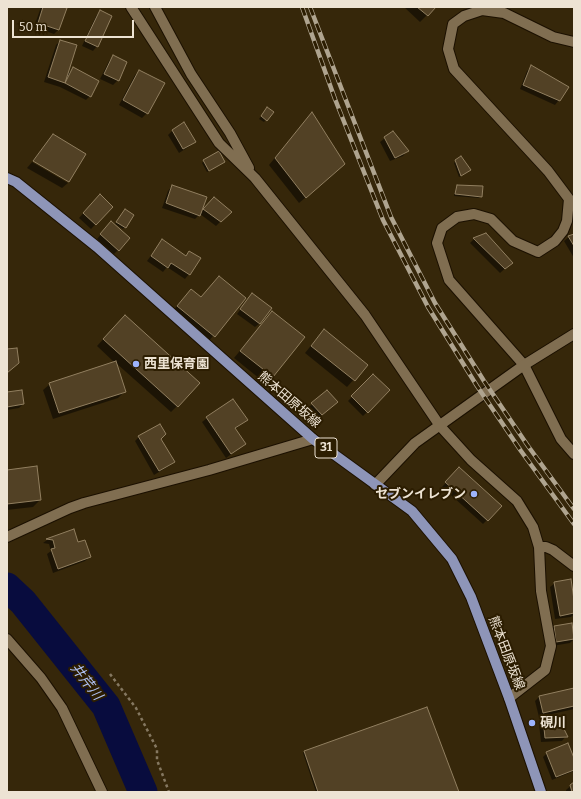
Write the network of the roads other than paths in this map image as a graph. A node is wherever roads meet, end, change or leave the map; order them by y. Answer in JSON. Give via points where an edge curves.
{"nodes":[{"id":1,"x":131,"y":7,"type":"edge"},
{"id":2,"x":156,"y":7,"type":"edge"},
{"id":3,"x":574,"y":42,"type":"edge"},
{"id":4,"x":7,"y":178,"type":"edge"},
{"id":5,"x":255,"y":178,"type":"junction"},
{"id":6,"x":574,"y":334,"type":"edge"},
{"id":7,"x":524,"y":365,"type":"junction"},
{"id":8,"x":440,"y":426,"type":"junction"},
{"id":9,"x":313,"y":439,"type":"junction"},
{"id":10,"x":574,"y":454,"type":"edge"},
{"id":11,"x":375,"y":485,"type":"junction"},
{"id":12,"x":7,"y":537,"type":"edge"},
{"id":13,"x":539,"y":547,"type":"junction"},
{"id":14,"x":574,"y":566,"type":"edge"},
{"id":15,"x":7,"y":638,"type":"edge"},
{"id":16,"x":510,"y":698,"type":"junction"},
{"id":17,"x":102,"y":792,"type":"edge"},
{"id":18,"x":541,"y":792,"type":"edge"}],
"edges":[{"from":1,"to":5,"type":"street","via":[[219,144]]},
{"from":2,"to":5,"type":"street","via":[[191,74],[230,133]]},
{"from":3,"to":7,"type":"street","via":[[553,37],[504,13],[482,10],[464,16],[453,24],[448,49],[454,69],[548,171],[569,199],[563,231],[555,241],[538,252],[513,241],[491,219],[474,214],[457,217],[442,228],[437,243],[449,280]]},
{"from":4,"to":9,"type":"main road","name":"熊本田原坂線","number":"31","via":[[16,182],[97,247]]},
{"from":5,"to":8,"type":"street","via":[[365,315]]},
{"from":6,"to":7,"type":"street"},
{"from":7,"to":8,"type":"street"},
{"from":7,"to":10,"type":"street","via":[[561,439]]},
{"from":8,"to":11,"type":"street","via":[[415,443]]},
{"from":8,"to":13,"type":"street","via":[[471,460],[517,501],[533,527]]},
{"from":9,"to":11,"type":"main road","name":"熊本田原坂線","number":"31"},
{"from":9,"to":12,"type":"street","via":[[84,503]]},
{"from":11,"to":16,"type":"main road","name":"熊本田原坂線","number":"31","via":[[412,511],[452,558],[471,597]]},
{"from":13,"to":14,"type":"street","via":[[552,550]]},
{"from":13,"to":16,"type":"street","via":[[541,592],[551,646],[545,670]]},
{"from":15,"to":17,"type":"street","via":[[41,678],[62,708]]},
{"from":16,"to":18,"type":"main road","name":"熊本田原坂線","number":"31"}]}
